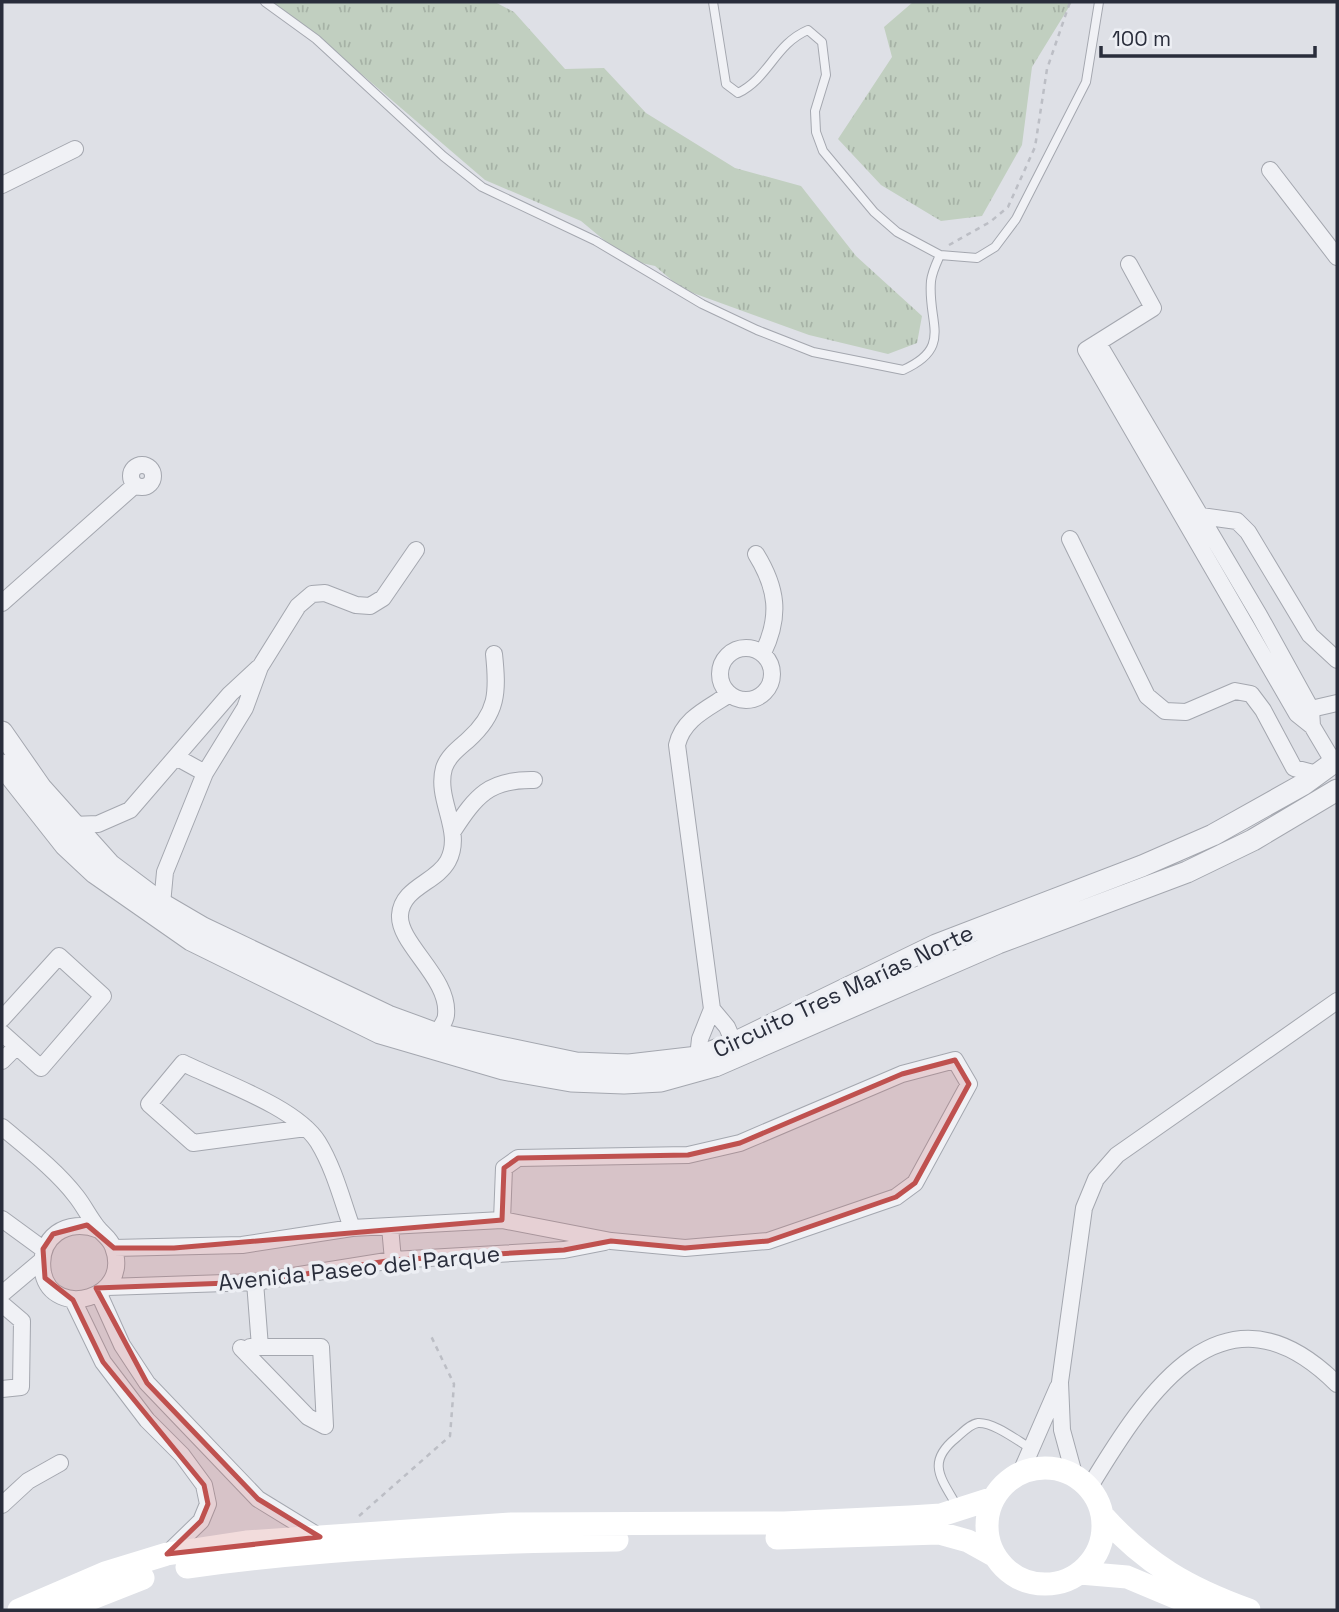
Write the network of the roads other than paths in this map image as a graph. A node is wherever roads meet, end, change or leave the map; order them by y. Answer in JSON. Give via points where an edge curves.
{"nodes":[{"id":1,"x":265,"y":2,"type":"edge"},
{"id":2,"x":713,"y":2,"type":"edge"},
{"id":3,"x":1099,"y":2,"type":"edge"},
{"id":4,"x":75,"y":149,"type":"dead end"},
{"id":5,"x":1269,"y":170,"type":"dead end"},
{"id":6,"x":2,"y":185,"type":"edge"},
{"id":7,"x":940,"y":255,"type":"junction"},
{"id":8,"x":1337,"y":257,"type":"edge"},
{"id":9,"x":1129,"y":264,"type":"dead end"},
{"id":10,"x":1098,"y":343,"type":"junction"},
{"id":11,"x":135,"y":485,"type":"dead end"},
{"id":12,"x":1197,"y":510,"type":"junction"},
{"id":13,"x":1178,"y":514,"type":"junction"},
{"id":14,"x":1070,"y":539,"type":"dead end"},
{"id":15,"x":416,"y":550,"type":"dead end"},
{"id":16,"x":756,"y":554,"type":"dead end"},
{"id":17,"x":2,"y":603,"type":"edge"},
{"id":18,"x":763,"y":653,"type":"junction"},
{"id":19,"x":494,"y":654,"type":"dead end"},
{"id":20,"x":1337,"y":660,"type":"edge"},
{"id":21,"x":260,"y":667,"type":"junction"},
{"id":22,"x":728,"y":695,"type":"junction"},
{"id":23,"x":1337,"y":704,"type":"edge"},
{"id":24,"x":1311,"y":709,"type":"junction"},
{"id":25,"x":1312,"y":726,"type":"junction"},
{"id":26,"x":2,"y":732,"type":"edge"},
{"id":27,"x":176,"y":757,"type":"junction"},
{"id":28,"x":2,"y":765,"type":"edge"},
{"id":29,"x":1329,"y":766,"type":"edge"},
{"id":30,"x":1294,"y":768,"type":"junction"},
{"id":31,"x":205,"y":774,"type":"junction"},
{"id":32,"x":534,"y":780,"type":"dead end"},
{"id":33,"x":1337,"y":790,"type":"edge"},
{"id":34,"x":1282,"y":797,"type":"junction"},
{"id":35,"x":72,"y":825,"type":"junction"},
{"id":36,"x":453,"y":831,"type":"junction"},
{"id":37,"x":162,"y":904,"type":"junction"},
{"id":38,"x":1337,"y":1001,"type":"edge"},
{"id":39,"x":712,"y":1009,"type":"junction"},
{"id":40,"x":2,"y":1019,"type":"edge"},
{"id":41,"x":384,"y":1025,"type":"junction"},
{"id":42,"x":2,"y":1033,"type":"edge"},
{"id":43,"x":437,"y":1034,"type":"junction"},
{"id":44,"x":734,"y":1043,"type":"junction"},
{"id":45,"x":16,"y":1047,"type":"junction"},
{"id":46,"x":698,"y":1057,"type":"junction"},
{"id":47,"x":2,"y":1061,"type":"edge"},
{"id":48,"x":2,"y":1127,"type":"edge"},
{"id":49,"x":306,"y":1128,"type":"junction"},
{"id":50,"x":2,"y":1219,"type":"edge"},
{"id":51,"x":502,"y":1220,"type":"junction"},
{"id":52,"x":390,"y":1227,"type":"junction"},
{"id":53,"x":352,"y":1228,"type":"junction"},
{"id":54,"x":99,"y":1230,"type":"junction"},
{"id":55,"x":611,"y":1241,"type":"junction"},
{"id":56,"x":114,"y":1248,"type":"junction"},
{"id":57,"x":42,"y":1255,"type":"junction"},
{"id":58,"x":393,"y":1260,"type":"junction"},
{"id":59,"x":255,"y":1282,"type":"junction"},
{"id":60,"x":103,"y":1291,"type":"junction"},
{"id":61,"x":2,"y":1294,"type":"edge"},
{"id":62,"x":73,"y":1300,"type":"junction"},
{"id":63,"x":2,"y":1304,"type":"edge"},
{"id":64,"x":260,"y":1347,"type":"junction"},
{"id":65,"x":1060,"y":1381,"type":"junction"},
{"id":66,"x":1337,"y":1384,"type":"edge"},
{"id":67,"x":2,"y":1389,"type":"edge"},
{"id":68,"x":1032,"y":1449,"type":"junction"},
{"id":69,"x":60,"y":1463,"type":"dead end"},
{"id":70,"x":1021,"y":1472,"type":"junction"},
{"id":71,"x":1082,"y":1481,"type":"junction"},
{"id":72,"x":993,"y":1498,"type":"junction"},
{"id":73,"x":2,"y":1505,"type":"edge"},
{"id":74,"x":959,"y":1510,"type":"junction"},
{"id":75,"x":1102,"y":1515,"type":"junction"},
{"id":76,"x":320,"y":1537,"type":"junction"},
{"id":77,"x":167,"y":1554,"type":"junction"},
{"id":78,"x":995,"y":1556,"type":"junction"},
{"id":79,"x":1080,"y":1573,"type":"junction"},
{"id":80,"x":19,"y":1610,"type":"edge"},
{"id":81,"x":62,"y":1610,"type":"edge"},
{"id":82,"x":1206,"y":1610,"type":"edge"},
{"id":83,"x":1249,"y":1610,"type":"edge"}],
"edges":[{"from":1,"to":7,"type":"lane","via":[[316,39],[482,187],[596,241],[702,304],[813,352],[902,370],[915,365],[930,352],[936,335],[930,284]]},
{"from":2,"to":7,"type":"lane","via":[[726,84],[738,93],[751,87],[790,38],[808,30],[822,42],[826,75],[816,111],[816,132],[823,151],[874,212],[897,232]]},
{"from":3,"to":7,"type":"lane","via":[[1086,82],[1016,219],[995,247],[976,258]]},
{"from":4,"to":6,"type":"street"},
{"from":5,"to":8,"type":"street"},
{"from":9,"to":10,"type":"street","via":[[1153,307]]},
{"from":10,"to":12,"type":"street"},
{"from":10,"to":13,"type":"street","via":[[1086,350]]},
{"from":11,"to":17,"type":"street"},
{"from":12,"to":13,"type":"street"},
{"from":12,"to":20,"type":"street","via":[[1237,521],[1248,532],[1310,635]]},
{"from":12,"to":24,"type":"street"},
{"from":13,"to":25,"type":"street","via":[[1297,714]]},
{"from":14,"to":30,"type":"street","via":[[1147,696],[1165,711],[1186,712],[1235,691],[1251,694]]},
{"from":15,"to":21,"type":"street","via":[[383,598],[370,606],[325,593],[312,594],[298,606]]},
{"from":16,"to":18,"type":"street","via":[[771,579],[774,608],[772,635]]},
{"from":18,"to":22,"type":"street","via":[[743,647],[725,656],[719,676]]},
{"from":18,"to":22,"type":"street","via":[[773,671],[767,692],[748,702]]},
{"from":19,"to":36,"type":"street","via":[[497,684],[492,713],[444,766],[441,786]]},
{"from":21,"to":27,"type":"street","via":[[230,694]]},
{"from":21,"to":31,"type":"street","via":[[245,708]]},
{"from":22,"to":39,"type":"street","via":[[687,722],[677,745]]},
{"from":23,"to":24,"type":"street"},
{"from":24,"to":25,"type":"street"},
{"from":25,"to":29,"type":"street"},
{"from":26,"to":35,"type":"street","name":"Circuito Tres Marías Norte"},
{"from":27,"to":31,"type":"street"},
{"from":27,"to":35,"type":"street","via":[[130,810],[98,824]]},
{"from":28,"to":41,"type":"street","name":"Circuito Tres Marías Norte","via":[[65,845],[138,906],[191,940]]},
{"from":29,"to":30,"type":"street"},
{"from":29,"to":34,"type":"street","name":"Circuito Tres Marías Norte"},
{"from":30,"to":34,"type":"street"},
{"from":31,"to":37,"type":"street","via":[[165,872]]},
{"from":32,"to":36,"type":"street","via":[[492,786],[473,802]]},
{"from":33,"to":41,"type":"street","name":"Circuito Tres Marías Norte","via":[[1187,872],[998,943],[715,1066],[661,1081],[571,1081],[503,1069]]},
{"from":34,"to":44,"type":"street","name":"Circuito Tres Marías Norte","via":[[1213,835],[1142,866],[936,945]]},
{"from":35,"to":37,"type":"street","name":"Circuito Tres Marías Norte","via":[[110,864]]},
{"from":36,"to":43,"type":"street","via":[[447,862],[406,897],[400,919],[440,987],[446,1016]]},
{"from":37,"to":41,"type":"street","name":"Circuito Tres Marías Norte"},
{"from":38,"to":65,"type":"street","via":[[1117,1156],[1096,1179],[1084,1208]]},
{"from":39,"to":44,"type":"street"},
{"from":39,"to":46,"type":"street"},
{"from":40,"to":45,"type":"street","via":[[59,956],[103,996],[41,1068]]},
{"from":41,"to":43,"type":"street","name":"Circuito Tres Marías Norte"},
{"from":42,"to":45,"type":"street"},
{"from":43,"to":46,"type":"street","name":"Circuito Tres Marías Norte","via":[[576,1063],[629,1065]]},
{"from":44,"to":46,"type":"street","name":"Circuito Tres Marías Norte"},
{"from":45,"to":47,"type":"street"},
{"from":48,"to":54,"type":"street","via":[[75,1195]]},
{"from":49,"to":49,"type":"street","via":[[183,1063],[149,1104],[193,1143]]},
{"from":49,"to":53,"type":"street","via":[[318,1143]]},
{"from":50,"to":57,"type":"street"},
{"from":51,"to":52,"type":"street","name":"Avenida Paseo del Parque"},
{"from":51,"to":55,"type":"street","name":"Avenida Paseo del Parque"},
{"from":51,"to":55,"type":"street","name":"Avenida Paseo del Parque","via":[[505,1168],[518,1158],[688,1154],[740,1143],[902,1074],[955,1060],[969,1084],[915,1184],[896,1197],[768,1241],[685,1248]]},
{"from":52,"to":53,"type":"street","name":"Avenida Paseo del Parque"},
{"from":52,"to":58,"type":"street"},
{"from":53,"to":56,"type":"street","name":"Avenida Paseo del Parque","via":[[242,1245]]},
{"from":54,"to":56,"type":"street"},
{"from":54,"to":57,"type":"street","via":[[69,1225],[53,1234]]},
{"from":55,"to":58,"type":"street","name":"Avenida Paseo del Parque","via":[[564,1250]]},
{"from":56,"to":60,"type":"street","via":[[116,1269]]},
{"from":57,"to":61,"type":"street"},
{"from":57,"to":62,"type":"street","via":[[45,1278],[56,1292]]},
{"from":58,"to":59,"type":"street","name":"Avenida Paseo del Parque"},
{"from":59,"to":60,"type":"street","name":"Avenida Paseo del Parque"},
{"from":59,"to":64,"type":"street"},
{"from":60,"to":62,"type":"street"},
{"from":60,"to":76,"type":"street","via":[[122,1345],[147,1383],[258,1499]]},
{"from":62,"to":77,"type":"street","via":[[103,1362],[204,1485],[208,1504],[201,1521]]},
{"from":63,"to":67,"type":"street","via":[[22,1321],[21,1387]]},
{"from":64,"to":64,"type":"street","via":[[241,1348],[308,1417],[325,1426],[321,1347]]},
{"from":65,"to":68,"type":"street"},
{"from":65,"to":71,"type":"street","via":[[1062,1430]]},
{"from":66,"to":71,"type":"street","via":[[1314,1361],[1286,1344],[1253,1336],[1193,1355],[1170,1374]]},
{"from":68,"to":70,"type":"street"},
{"from":68,"to":74,"type":"lane","via":[[978,1423],[953,1440],[937,1463]]},
{"from":69,"to":73,"type":"street","via":[[28,1481]]},
{"from":70,"to":71,"type":"main road","via":[[1050,1468]]},
{"from":70,"to":72,"type":"main road"},
{"from":71,"to":75,"type":"main road"},
{"from":72,"to":74,"type":"main road"},
{"from":72,"to":78,"type":"main road","via":[[986,1527]]},
{"from":74,"to":76,"type":"main road","via":[[941,1515],[783,1522],[512,1524]]},
{"from":75,"to":79,"type":"main road","via":[[1100,1546]]},
{"from":75,"to":83,"type":"main road","via":[[1131,1547],[1186,1584]]},
{"from":76,"to":77,"type":"main road"},
{"from":77,"to":80,"type":"main road","via":[[105,1573]]},
{"from":78,"to":79,"type":"main road","via":[[1015,1577],[1028,1583],[1057,1584]]},
{"from":78,"to":81,"type":"main road","via":[[968,1541],[929,1533],[469,1542],[170,1569]]},
{"from":79,"to":82,"type":"main road","via":[[1127,1577]]}]}
